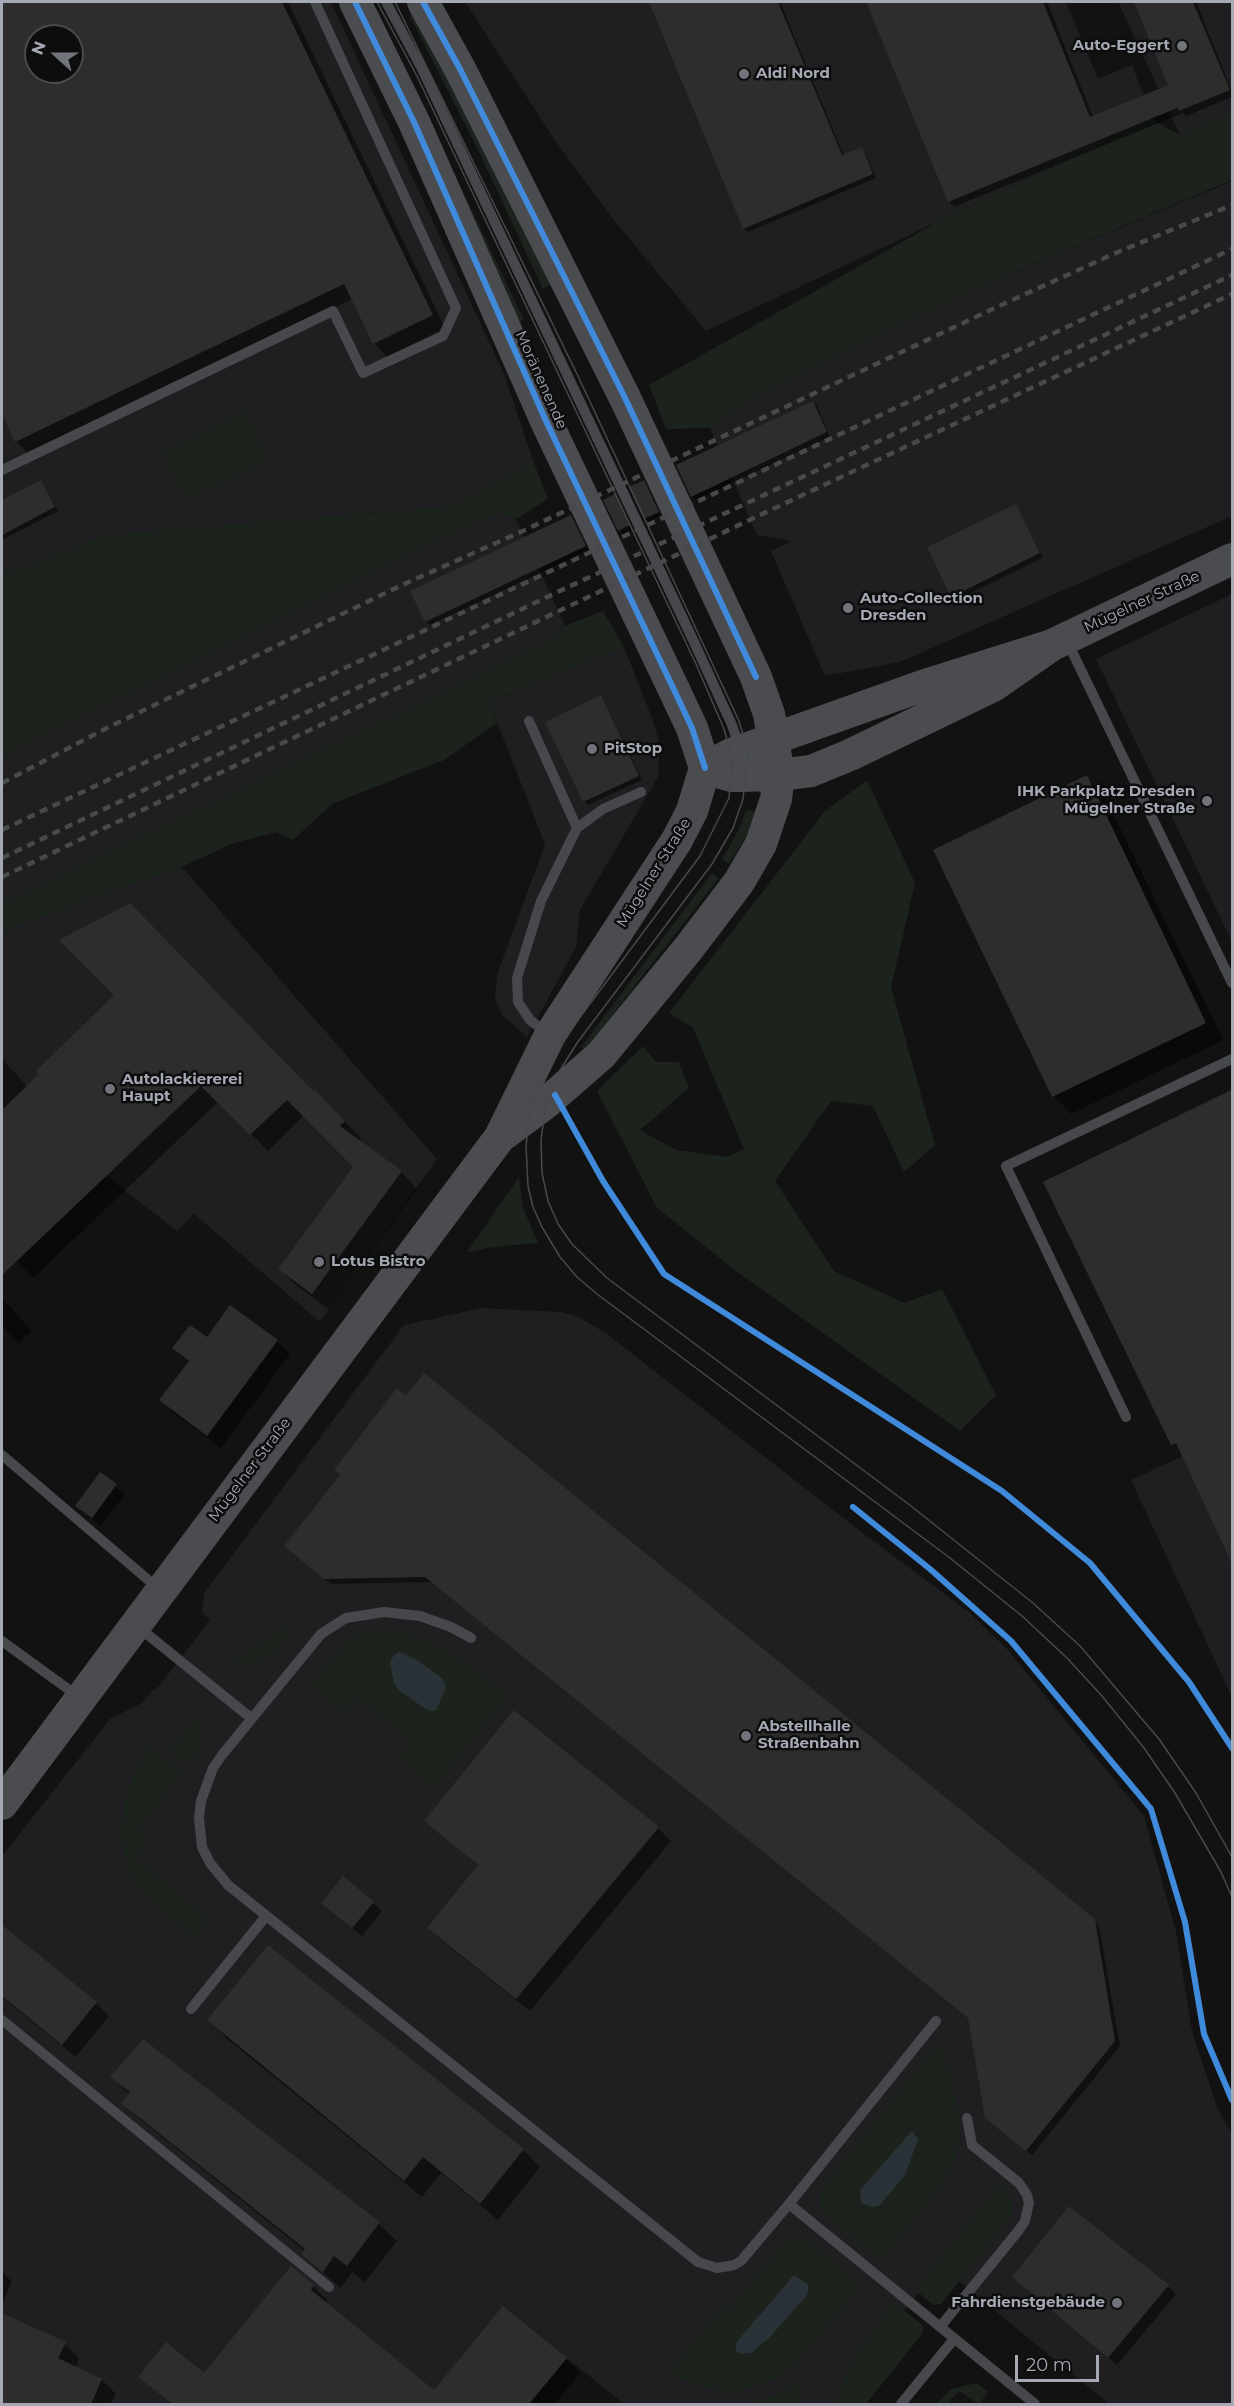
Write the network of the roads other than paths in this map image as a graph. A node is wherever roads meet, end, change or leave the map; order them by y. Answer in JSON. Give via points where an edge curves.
{"nodes":[{"id":1,"x":315,"y":2,"type":"edge"},
{"id":2,"x":355,"y":2,"type":"edge"},
{"id":3,"x":386,"y":2,"type":"edge"},
{"id":4,"x":423,"y":2,"type":"edge"},
{"id":5,"x":2,"y":470,"type":"edge"},
{"id":6,"x":1233,"y":560,"type":"edge"},
{"id":7,"x":1058,"y":642,"type":"junction"},
{"id":8,"x":529,"y":721,"type":"dead end"},
{"id":9,"x":774,"y":739,"type":"junction"},
{"id":10,"x":740,"y":764,"type":"junction"},
{"id":11,"x":705,"y":768,"type":"junction"},
{"id":12,"x":779,"y":775,"type":"junction"},
{"id":13,"x":641,"y":792,"type":"dead end"},
{"id":14,"x":577,"y":828,"type":"junction"},
{"id":15,"x":1233,"y":983,"type":"edge"},
{"id":16,"x":550,"y":1035,"type":"junction"},
{"id":17,"x":1233,"y":1059,"type":"edge"},
{"id":18,"x":500,"y":1137,"type":"junction"},
{"id":19,"x":1126,"y":1418,"type":"dead end"},
{"id":20,"x":2,"y":1455,"type":"edge"},
{"id":21,"x":160,"y":1590,"type":"junction"},
{"id":22,"x":135,"y":1624,"type":"junction"},
{"id":23,"x":471,"y":1638,"type":"dead end"},
{"id":24,"x":2,"y":1641,"type":"edge"},
{"id":25,"x":81,"y":1699,"type":"junction"},
{"id":26,"x":251,"y":1718,"type":"junction"},
{"id":27,"x":2,"y":1804,"type":"edge"},
{"id":28,"x":266,"y":1916,"type":"junction"},
{"id":29,"x":191,"y":2008,"type":"dead end"},
{"id":30,"x":2,"y":2020,"type":"edge"},
{"id":31,"x":936,"y":2021,"type":"dead end"},
{"id":32,"x":968,"y":2118,"type":"dead end"},
{"id":33,"x":789,"y":2204,"type":"junction"},
{"id":34,"x":329,"y":2287,"type":"dead end"},
{"id":35,"x":940,"y":2327,"type":"junction"},
{"id":36,"x":954,"y":2339,"type":"junction"},
{"id":37,"x":901,"y":2404,"type":"edge"},
{"id":38,"x":1035,"y":2404,"type":"edge"}],
"edges":[{"from":1,"to":5,"type":"lane","via":[[456,308],[443,336],[363,373],[333,311]]},
{"from":2,"to":11,"type":"main road","name":"Moränenende","via":[[438,175],[546,421],[692,728]]},
{"from":3,"to":10,"type":"lane","via":[[422,69],[704,663],[732,725]]},
{"from":4,"to":9,"type":"main road","via":[[635,420],[756,677]]},
{"from":6,"to":7,"type":"main road","name":"Mügelner Straße"},
{"from":7,"to":9,"type":"main road","name":"Mügelner Straße"},
{"from":7,"to":12,"type":"main road","name":"Mügelner Straße","via":[[993,686],[850,755],[811,771]]},
{"from":7,"to":15,"type":"lane"},
{"from":8,"to":14,"type":"lane"},
{"from":9,"to":10,"type":"main road","name":"Mügelner Straße"},
{"from":9,"to":12,"type":"main road"},
{"from":10,"to":11,"type":"main road","name":"Mügelner Straße"},
{"from":10,"to":12,"type":"main road"},
{"from":11,"to":16,"type":"main road","name":"Mügelner Straße","via":[[692,811],[677,840]]},
{"from":12,"to":18,"type":"main road","name":"Mügelner Straße","via":[[776,799],[761,844],[739,882],[688,949],[601,1055]]},
{"from":13,"to":14,"type":"lane","via":[[603,809]]},
{"from":14,"to":16,"type":"lane","via":[[541,901],[517,978],[518,1002],[530,1020]]},
{"from":16,"to":18,"type":"main road","name":"Mügelner Straße"},
{"from":17,"to":19,"type":"lane","via":[[1006,1166]]},
{"from":18,"to":21,"type":"main road","name":"Mügelner Straße"},
{"from":20,"to":21,"type":"lane"},
{"from":21,"to":22,"type":"main road","name":"Mügelner Straße"},
{"from":22,"to":25,"type":"main road","name":"Mügelner Straße"},
{"from":22,"to":26,"type":"lane"},
{"from":23,"to":26,"type":"lane","via":[[403,1612],[346,1618],[313,1641]]},
{"from":24,"to":25,"type":"lane"},
{"from":25,"to":27,"type":"main road","name":"Mügelner Straße"},
{"from":26,"to":28,"type":"lane","via":[[205,1785],[199,1833],[202,1848],[218,1875]]},
{"from":28,"to":29,"type":"lane"},
{"from":28,"to":33,"type":"lane","via":[[698,2262],[717,2268],[741,2261]]},
{"from":30,"to":34,"type":"lane"},
{"from":31,"to":33,"type":"lane"},
{"from":32,"to":35,"type":"lane","via":[[972,2145],[1019,2183],[1029,2204],[1019,2230]]},
{"from":33,"to":35,"type":"lane"},
{"from":35,"to":36,"type":"lane"},
{"from":36,"to":37,"type":"lane"},
{"from":36,"to":38,"type":"lane"}]}
